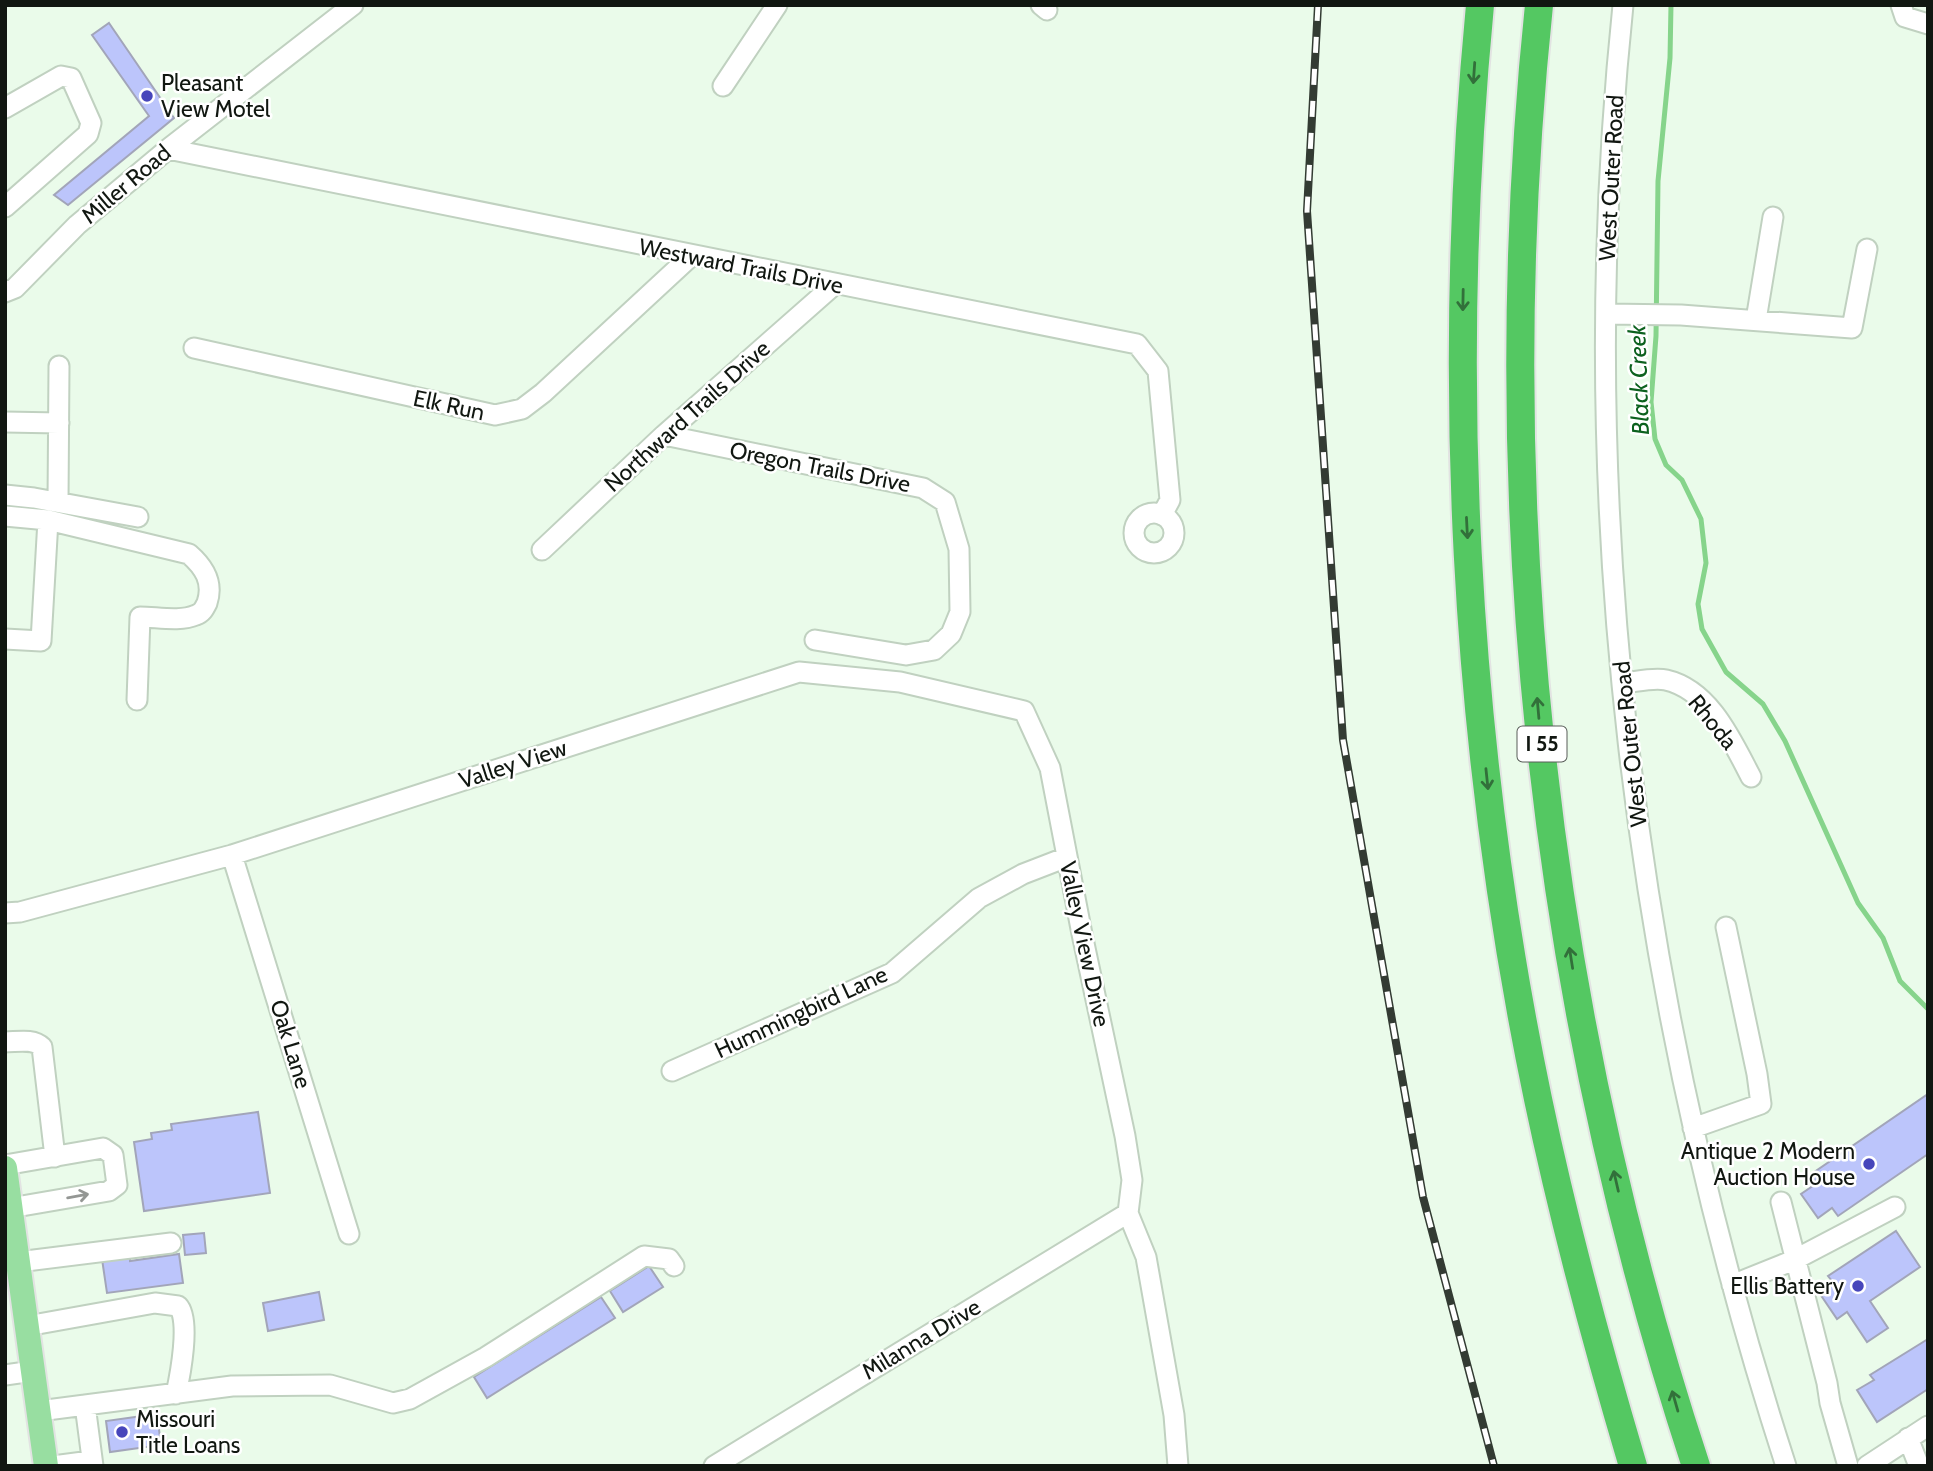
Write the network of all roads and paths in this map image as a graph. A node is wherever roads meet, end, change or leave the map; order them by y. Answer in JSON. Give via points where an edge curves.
{"nodes":[{"id":1,"x":353,"y":5,"type":"edge"},
{"id":2,"x":777,"y":5,"type":"edge"},
{"id":3,"x":1480,"y":5,"type":"edge"},
{"id":4,"x":1539,"y":5,"type":"edge"},
{"id":5,"x":1623,"y":5,"type":"edge"},
{"id":6,"x":1901,"y":5,"type":"edge"},
{"id":7,"x":1928,"y":24,"type":"edge"},
{"id":8,"x":723,"y":86,"type":"dead end"},
{"id":9,"x":5,"y":108,"type":"edge"},
{"id":10,"x":168,"y":149,"type":"junction"},
{"id":11,"x":5,"y":207,"type":"edge"},
{"id":12,"x":1773,"y":217,"type":"dead end"},
{"id":13,"x":1867,"y":249,"type":"dead end"},
{"id":14,"x":691,"y":256,"type":"junction"},
{"id":15,"x":834,"y":285,"type":"junction"},
{"id":16,"x":5,"y":292,"type":"edge"},
{"id":17,"x":1606,"y":314,"type":"junction"},
{"id":18,"x":1756,"y":320,"type":"junction"},
{"id":19,"x":194,"y":348,"type":"dead end"},
{"id":20,"x":59,"y":366,"type":"dead end"},
{"id":21,"x":5,"y":422,"type":"edge"},
{"id":22,"x":59,"y":423,"type":"junction"},
{"id":23,"x":664,"y":435,"type":"junction"},
{"id":24,"x":5,"y":495,"type":"edge"},
{"id":25,"x":58,"y":502,"type":"junction"},
{"id":26,"x":1162,"y":514,"type":"dead end"},
{"id":27,"x":5,"y":516,"type":"edge"},
{"id":28,"x":138,"y":517,"type":"dead end"},
{"id":29,"x":48,"y":520,"type":"junction"},
{"id":30,"x":542,"y":550,"type":"dead end"},
{"id":31,"x":5,"y":639,"type":"edge"},
{"id":32,"x":815,"y":640,"type":"dead end"},
{"id":33,"x":1622,"y":683,"type":"junction"},
{"id":34,"x":137,"y":700,"type":"dead end"},
{"id":35,"x":1024,"y":711,"type":"joint"},
{"id":36,"x":1751,"y":777,"type":"dead end"},
{"id":37,"x":232,"y":855,"type":"junction"},
{"id":38,"x":1067,"y":857,"type":"junction"},
{"id":39,"x":5,"y":913,"type":"edge"},
{"id":40,"x":1726,"y":927,"type":"dead end"},
{"id":41,"x":5,"y":1042,"type":"edge"},
{"id":42,"x":672,"y":1071,"type":"dead end"},
{"id":43,"x":1693,"y":1128,"type":"junction"},
{"id":44,"x":55,"y":1157,"type":"junction"},
{"id":45,"x":5,"y":1166,"type":"edge"},
{"id":46,"x":1781,"y":1202,"type":"dead end"},
{"id":47,"x":1895,"y":1207,"type":"dead end"},
{"id":48,"x":10,"y":1208,"type":"junction"},
{"id":49,"x":1128,"y":1213,"type":"junction"},
{"id":50,"x":349,"y":1234,"type":"dead end"},
{"id":51,"x":171,"y":1243,"type":"dead end"},
{"id":52,"x":1794,"y":1260,"type":"junction"},
{"id":53,"x":18,"y":1262,"type":"junction"},
{"id":54,"x":674,"y":1266,"type":"dead end"},
{"id":55,"x":1732,"y":1285,"type":"junction"},
{"id":56,"x":27,"y":1326,"type":"junction"},
{"id":57,"x":33,"y":1371,"type":"junction"},
{"id":58,"x":5,"y":1375,"type":"edge"},
{"id":59,"x":176,"y":1394,"type":"junction"},
{"id":60,"x":85,"y":1405,"type":"junction"},
{"id":61,"x":38,"y":1411,"type":"junction"},
{"id":62,"x":1928,"y":1426,"type":"edge"},
{"id":63,"x":1908,"y":1438,"type":"junction"},
{"id":64,"x":92,"y":1463,"type":"edge"},
{"id":65,"x":47,"y":1466,"type":"edge"},
{"id":66,"x":53,"y":1466,"type":"edge"},
{"id":67,"x":714,"y":1466,"type":"edge"},
{"id":68,"x":1178,"y":1466,"type":"edge"},
{"id":69,"x":1633,"y":1466,"type":"edge"},
{"id":70,"x":1696,"y":1466,"type":"edge"},
{"id":71,"x":1786,"y":1466,"type":"edge"},
{"id":72,"x":1848,"y":1466,"type":"edge"},
{"id":73,"x":1867,"y":1466,"type":"edge"},
{"id":74,"x":1919,"y":1466,"type":"edge"}],
"edges":[{"from":1,"to":10,"type":"street","name":"Miller Road"},
{"from":2,"to":8,"type":"street"},
{"from":3,"to":69,"type":"highway","number":"I 55","one_way":true,"via":[[1468,149],[1462,339],[1467,532],[1480,722],[1505,913],[1538,1098],[1581,1285]]},
{"from":70,"to":4,"type":"highway","number":"I 55","one_way":true,"via":[[1646,1302],[1597,1093],[1563,905],[1538,712],[1525,529],[1521,338],[1526,165]]},
{"from":5,"to":17,"type":"street","name":"West Outer Road","via":[[1612,121]]},
{"from":6,"to":7,"type":"street","via":[[1905,17]]},
{"from":9,"to":11,"type":"street","via":[[61,76],[71,78],[91,122],[88,134]]},
{"from":10,"to":14,"type":"street","name":"Westward Trails Drive"},
{"from":10,"to":16,"type":"street","name":"Miller Road","via":[[77,225],[15,288]]},
{"from":12,"to":18,"type":"street"},
{"from":13,"to":18,"type":"street","via":[[1852,328]]},
{"from":14,"to":15,"type":"street","name":"Westward Trails Drive"},
{"from":14,"to":19,"type":"street","name":"Elk Run","via":[[543,393],[522,409],[495,415]]},
{"from":15,"to":23,"type":"street","name":"Northward Trails Drive"},
{"from":15,"to":26,"type":"street","name":"Westward Trails Drive","via":[[1137,344],[1158,372],[1170,500]]},
{"from":17,"to":18,"type":"street"},
{"from":17,"to":33,"type":"street","name":"West Outer Road","via":[[1611,533]]},
{"from":20,"to":22,"type":"street"},
{"from":21,"to":22,"type":"street"},
{"from":22,"to":25,"type":"street"},
{"from":23,"to":30,"type":"street","name":"Northward Trails Drive"},
{"from":23,"to":32,"type":"street","name":"Oregon Trails Drive","via":[[923,488],[945,502],[960,548],[960,612],[951,634],[934,650],[906,655]]},
{"from":24,"to":25,"type":"street"},
{"from":25,"to":28,"type":"street"},
{"from":27,"to":29,"type":"street"},
{"from":29,"to":31,"type":"street","via":[[41,641]]},
{"from":29,"to":34,"type":"street","via":[[189,554],[207,574],[210,593],[199,615],[140,617]]},
{"from":33,"to":36,"type":"street","name":"Rhoda","via":[[1665,679],[1697,694],[1729,735]]},
{"from":33,"to":43,"type":"street","name":"West Outer Road","via":[[1644,873]]},
{"from":35,"to":37,"type":"street","name":"Valley View","via":[[900,682],[799,672]]},
{"from":35,"to":38,"type":"street","name":"Valley View Drive","via":[[1050,768]]},
{"from":37,"to":39,"type":"street","name":"Valley View"},
{"from":37,"to":50,"type":"street","name":"Oak Lane"},
{"from":38,"to":42,"type":"street","name":"Hummingbird Lane","via":[[979,898],[892,973]]},
{"from":38,"to":49,"type":"street","name":"Valley View Drive","via":[[1125,1136],[1132,1180]]},
{"from":40,"to":43,"type":"street","via":[[1761,1104]]},
{"from":41,"to":44,"type":"street","via":[[42,1046]]},
{"from":43,"to":55,"type":"street","name":"West Outer Road"},
{"from":44,"to":45,"type":"street"},
{"from":48,"to":44,"type":"street","one_way":true,"via":[[109,1191],[117,1185],[113,1155],[103,1148]]},
{"from":45,"to":48,"type":"main road"},
{"from":46,"to":52,"type":"street"},
{"from":47,"to":52,"type":"street"},
{"from":48,"to":53,"type":"main road"},
{"from":49,"to":67,"type":"street","name":"Milanna Drive"},
{"from":49,"to":68,"type":"street","via":[[1146,1257],[1174,1415]]},
{"from":51,"to":53,"type":"street"},
{"from":52,"to":55,"type":"street"},
{"from":52,"to":72,"type":"street"},
{"from":53,"to":56,"type":"main road"},
{"from":54,"to":59,"type":"street","via":[[669,1259],[644,1256],[486,1357],[410,1399],[393,1403],[330,1385],[232,1387]]},
{"from":55,"to":71,"type":"street","name":"West Outer Road"},
{"from":56,"to":57,"type":"main road"},
{"from":56,"to":59,"type":"street","via":[[155,1303],[178,1306],[184,1317]]},
{"from":57,"to":58,"type":"street"},
{"from":57,"to":61,"type":"main road"},
{"from":59,"to":60,"type":"street"},
{"from":60,"to":61,"type":"street"},
{"from":60,"to":64,"type":"street"},
{"from":61,"to":65,"type":"main road"},
{"from":62,"to":63,"type":"street"},
{"from":63,"to":73,"type":"street"},
{"from":63,"to":74,"type":"street"},
{"from":64,"to":66,"type":"street"}]}
